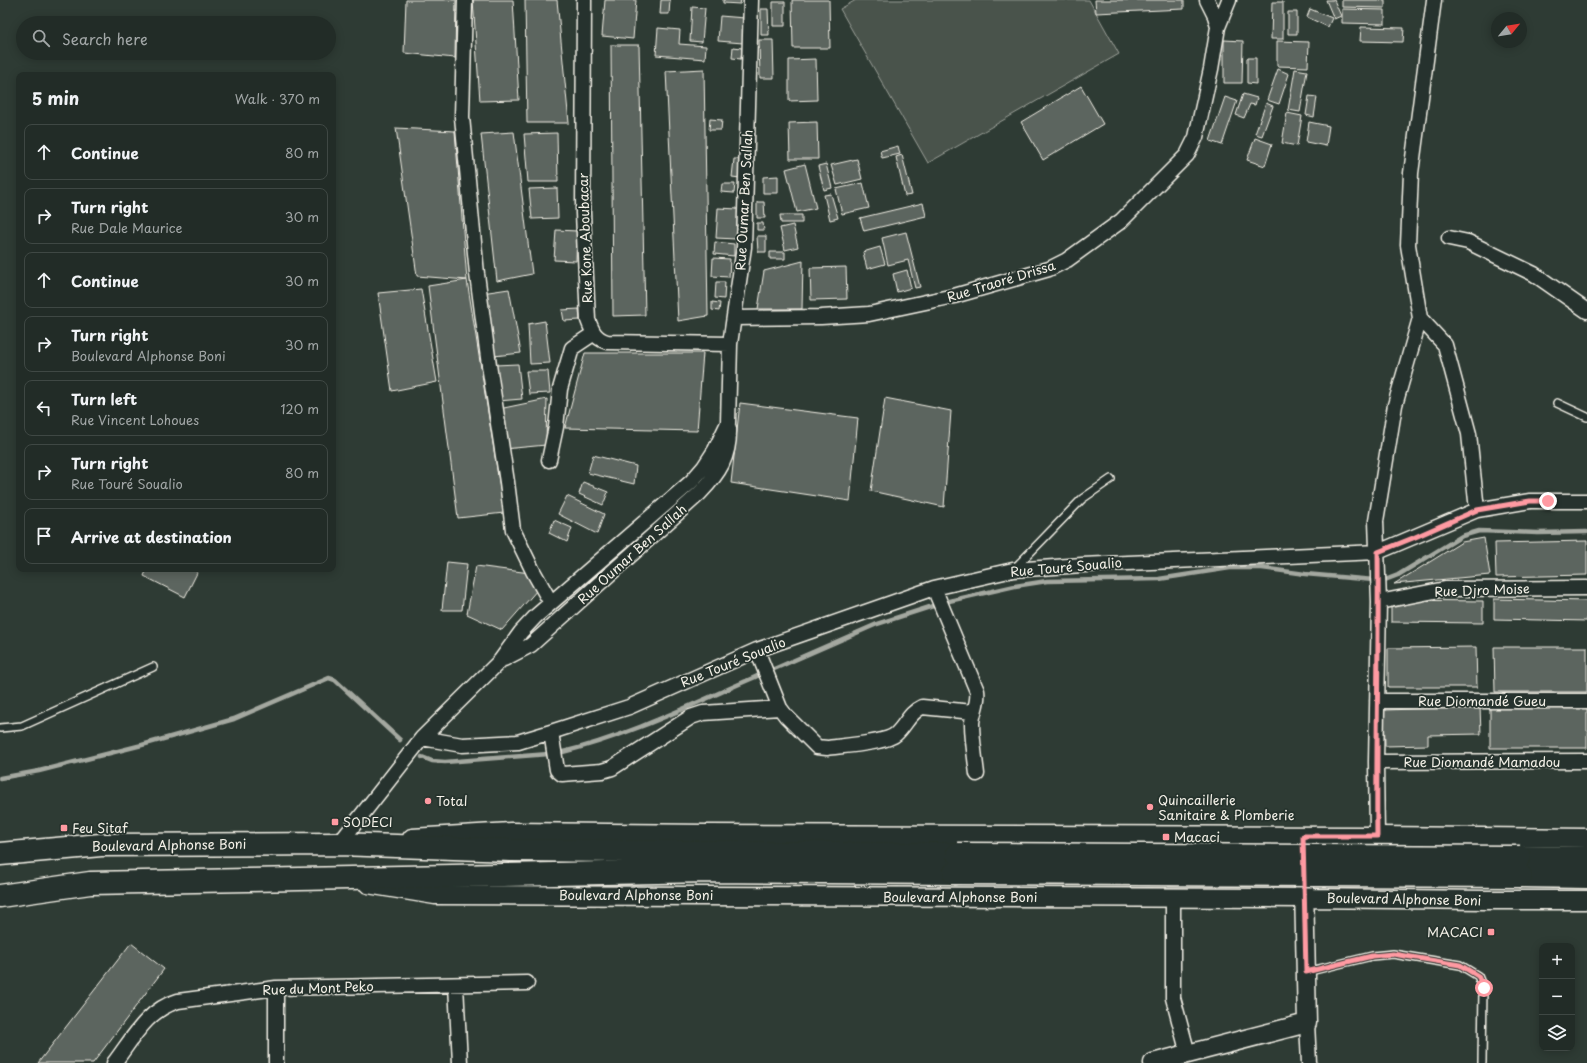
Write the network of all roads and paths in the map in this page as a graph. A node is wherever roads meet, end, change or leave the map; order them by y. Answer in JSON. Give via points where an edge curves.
{"nodes":[{"id":1,"x":465,"y":0,"type":"edge"},
{"id":2,"x":584,"y":0,"type":"edge"},
{"id":3,"x":751,"y":0,"type":"edge"},
{"id":4,"x":1207,"y":0,"type":"edge"},
{"id":5,"x":1229,"y":0,"type":"edge"},
{"id":6,"x":1434,"y":0,"type":"edge"},
{"id":7,"x":1218,"y":27,"type":"junction"},
{"id":8,"x":1449,"y":238,"type":"dead end"},
{"id":9,"x":1587,"y":311,"type":"edge"},
{"id":10,"x":734,"y":318,"type":"junction"},
{"id":11,"x":1420,"y":318,"type":"junction"},
{"id":12,"x":593,"y":334,"type":"junction"},
{"id":13,"x":730,"y":344,"type":"junction"},
{"id":14,"x":1557,"y":404,"type":"dead end"},
{"id":15,"x":1587,"y":417,"type":"edge"},
{"id":16,"x":728,"y":423,"type":"junction"},
{"id":17,"x":549,"y":460,"type":"dead end"},
{"id":18,"x":1111,"y":480,"type":"dead end"},
{"id":19,"x":1587,"y":501,"type":"edge"},
{"id":20,"x":1477,"y":510,"type":"junction"},
{"id":21,"x":1378,"y":552,"type":"junction"},
{"id":22,"x":1013,"y":570,"type":"junction"},
{"id":23,"x":934,"y":588,"type":"junction"},
{"id":24,"x":1587,"y":588,"type":"edge"},
{"id":25,"x":1378,"y":602,"type":"junction"},
{"id":26,"x":551,"y":603,"type":"junction"},
{"id":27,"x":757,"y":650,"type":"junction"},
{"id":28,"x":500,"y":661,"type":"junction"},
{"id":29,"x":153,"y":667,"type":"dead end"},
{"id":30,"x":1377,"y":701,"type":"junction"},
{"id":31,"x":1587,"y":701,"type":"edge"},
{"id":32,"x":780,"y":708,"type":"junction"},
{"id":33,"x":973,"y":712,"type":"junction"},
{"id":34,"x":0,"y":728,"type":"edge"},
{"id":35,"x":551,"y":732,"type":"junction"},
{"id":36,"x":422,"y":738,"type":"junction"},
{"id":37,"x":1587,"y":761,"type":"edge"},
{"id":38,"x":1376,"y":762,"type":"junction"},
{"id":39,"x":977,"y":774,"type":"dead end"},
{"id":40,"x":1303,"y":836,"type":"junction"},
{"id":41,"x":1377,"y":836,"type":"junction"},
{"id":42,"x":1587,"y":838,"type":"edge"},
{"id":43,"x":339,"y":844,"type":"junction"},
{"id":44,"x":0,"y":854,"type":"edge"},
{"id":45,"x":1587,"y":858,"type":"edge"},
{"id":46,"x":955,"y":863,"type":"junction"},
{"id":47,"x":1521,"y":866,"type":"junction"},
{"id":48,"x":1587,"y":877,"type":"edge"},
{"id":49,"x":334,"y":878,"type":"junction"},
{"id":50,"x":0,"y":896,"type":"edge"},
{"id":51,"x":1173,"y":898,"type":"junction"},
{"id":52,"x":1304,"y":898,"type":"junction"},
{"id":53,"x":1587,"y":900,"type":"edge"},
{"id":54,"x":1306,"y":972,"type":"junction"},
{"id":55,"x":527,"y":984,"type":"dead end"},
{"id":56,"x":456,"y":985,"type":"junction"},
{"id":57,"x":276,"y":988,"type":"junction"},
{"id":58,"x":1306,"y":1023,"type":"junction"},
{"id":59,"x":1188,"y":1054,"type":"junction"},
{"id":60,"x":114,"y":1063,"type":"edge"},
{"id":61,"x":276,"y":1063,"type":"edge"},
{"id":62,"x":460,"y":1063,"type":"edge"},
{"id":63,"x":1153,"y":1063,"type":"edge"},
{"id":64,"x":1309,"y":1063,"type":"edge"},
{"id":65,"x":1482,"y":1063,"type":"edge"}],
"edges":[{"from":1,"to":26,"type":"street","via":[[462,117],[477,274],[512,530]]},
{"from":2,"to":12,"type":"street","name":"Rue Kone Aboubacar","via":[[583,213],[588,320]]},
{"from":3,"to":10,"type":"street","name":"Rue Oumar Ben Sallah","via":[[744,247]]},
{"from":4,"to":7,"type":"street"},
{"from":5,"to":7,"type":"street","name":"Rue Traoré Drissa"},
{"from":6,"to":11,"type":"street","via":[[1411,173],[1408,245]]},
{"from":7,"to":10,"type":"street","name":"Rue Traoré Drissa","via":[[1196,137],[1187,155],[1121,221],[1067,260],[1049,269],[954,296],[869,314]]},
{"from":8,"to":9,"type":"street","via":[[1468,242],[1534,274]]},
{"from":10,"to":13,"type":"street","name":"Rue Oumar Ben Sallah"},
{"from":11,"to":20,"type":"street","via":[[1445,345],[1469,434]]},
{"from":11,"to":21,"type":"street","via":[[1395,405],[1376,521]]},
{"from":12,"to":13,"type":"street","via":[[599,340],[607,342]]},
{"from":12,"to":17,"type":"street","via":[[572,348],[560,388]]},
{"from":13,"to":16,"type":"street","name":"Rue Oumar Ben Sallah"},
{"from":14,"to":15,"type":"lane"},
{"from":16,"to":26,"type":"street","name":"Rue Oumar Ben Sallah","via":[[711,456],[691,482]]},
{"from":16,"to":28,"type":"street","name":"Rue Oumar Ben Sallah","via":[[729,438],[725,460],[714,478],[700,493],[530,645]]},
{"from":18,"to":22,"type":"lane","via":[[1082,499]]},
{"from":19,"to":20,"type":"street","name":"Rue Touré Soualio","via":[[1530,501]]},
{"from":20,"to":21,"type":"street","name":"Rue Touré Soualio"},
{"from":21,"to":22,"type":"street","name":"Rue Touré Soualio","via":[[1082,564]]},
{"from":21,"to":25,"type":"street"},
{"from":22,"to":23,"type":"street","name":"Rue Touré Soualio"},
{"from":23,"to":27,"type":"street","name":"Rue Touré Soualio"},
{"from":23,"to":33,"type":"street","via":[[977,691],[978,699]]},
{"from":24,"to":25,"type":"street","name":"Rue Djro Moise","via":[[1445,589]]},
{"from":25,"to":30,"type":"street"},
{"from":26,"to":28,"type":"street","name":"Rue Oumar Ben Sallah","via":[[521,632]]},
{"from":27,"to":32,"type":"street"},
{"from":27,"to":35,"type":"street","name":"Rue Touré Soualio","via":[[629,707]]},
{"from":28,"to":36,"type":"street","name":"Rue Oumar Ben Sallah"},
{"from":29,"to":34,"type":"lane","via":[[22,726]]},
{"from":30,"to":31,"type":"street","name":"Rue Diomandé Gueu"},
{"from":30,"to":38,"type":"street"},
{"from":32,"to":33,"type":"street","via":[[817,747],[826,748],[886,739],[896,735],[912,714],[922,707]]},
{"from":32,"to":35,"type":"street","via":[[703,713],[691,717],[612,768],[602,771],[562,774],[557,770]]},
{"from":33,"to":39,"type":"street"},
{"from":35,"to":36,"type":"street","name":"Rue Touré Soualio","via":[[518,742],[462,745]]},
{"from":36,"to":43,"type":"street","name":"Rue Oumar Ben Sallah"},
{"from":37,"to":38,"type":"street","name":"Rue Diomandé Mamadou"},
{"from":38,"to":41,"type":"street"},
{"from":40,"to":41,"type":"street","name":"Boulevard Alphonse Boni"},
{"from":40,"to":43,"type":"street","name":"Boulevard Alphonse Boni","via":[[511,832]]},
{"from":40,"to":52,"type":"street"},
{"from":41,"to":42,"type":"street","name":"Boulevard Alphonse Boni"},
{"from":43,"to":44,"type":"main road","name":"Boulevard Alphonse Boni","via":[[101,844]]},
{"from":43,"to":46,"type":"main road","name":"Boulevard Alphonse Boni"},
{"from":45,"to":47,"type":"main road","name":"Boulevard Alphonse Boni"},
{"from":46,"to":47,"type":"main road","name":"Boulevard Alphonse Boni","bridge":true},
{"from":46,"to":49,"type":"main road","name":"Boulevard Alphonse Boni","via":[[708,871]]},
{"from":47,"to":48,"type":"main road","name":"Boulevard Alphonse Boni"},
{"from":49,"to":50,"type":"main road","name":"Boulevard Alphonse Boni","via":[[90,883]]},
{"from":49,"to":51,"type":"street","name":"Boulevard Alphonse Boni","via":[[435,895]]},
{"from":51,"to":52,"type":"street","name":"Boulevard Alphonse Boni"},
{"from":51,"to":59,"type":"street","via":[[1173,998]]},
{"from":52,"to":53,"type":"street","name":"Boulevard Alphonse Boni"},
{"from":52,"to":54,"type":"street"},
{"from":54,"to":58,"type":"street"},
{"from":54,"to":65,"type":"lane","via":[[1372,956],[1393,954],[1460,965],[1478,976],[1484,988]]},
{"from":55,"to":56,"type":"street","name":"Rue du Mont Peko"},
{"from":56,"to":57,"type":"street","name":"Rue du Mont Peko"},
{"from":56,"to":62,"type":"street"},
{"from":57,"to":60,"type":"street","name":"Rue du Mont Peko","via":[[167,1004],[149,1016]]},
{"from":57,"to":61,"type":"street"},
{"from":58,"to":59,"type":"street"},
{"from":58,"to":64,"type":"street"},
{"from":59,"to":63,"type":"street"}]}
